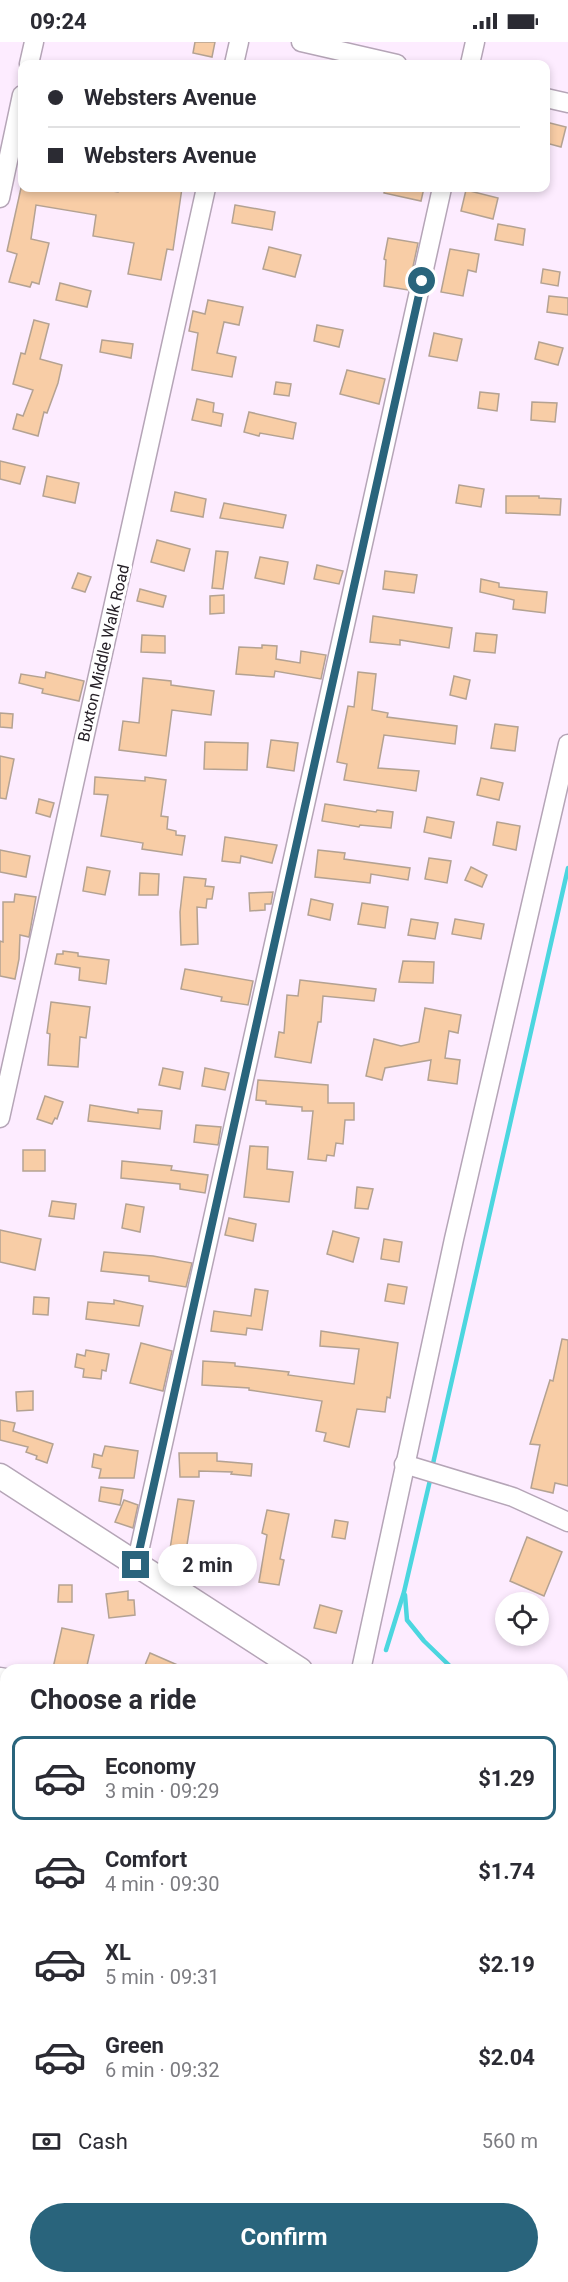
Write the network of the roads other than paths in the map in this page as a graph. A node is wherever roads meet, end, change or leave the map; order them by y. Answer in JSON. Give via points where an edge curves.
{"nodes":[{"id":1,"x":34,"y":42,"type":"edge"},
{"id":2,"x":239,"y":42,"type":"edge"},
{"id":3,"x":301,"y":42,"type":"edge"},
{"id":4,"x":475,"y":42,"type":"edge"},
{"id":5,"x":30,"y":60,"type":"edge"},
{"id":6,"x":235,"y":60,"type":"edge"},
{"id":7,"x":380,"y":60,"type":"edge"},
{"id":8,"x":471,"y":60,"type":"edge"},
{"id":9,"x":550,"y":99,"type":"edge"},
{"id":10,"x":568,"y":103,"type":"edge"},
{"id":11,"x":18,"y":114,"type":"edge"},
{"id":12,"x":205,"y":192,"type":"edge"},
{"id":13,"x":441,"y":192,"type":"edge"},
{"id":14,"x":0,"y":198,"type":"edge"},
{"id":15,"x":568,"y":744,"type":"edge"},
{"id":16,"x":0,"y":1118,"type":"edge"},
{"id":17,"x":409,"y":1465,"type":"junction"},
{"id":18,"x":0,"y":1476,"type":"edge"},
{"id":19,"x":568,"y":1522,"type":"edge"},
{"id":20,"x":136,"y":1565,"type":"junction"},
{"id":21,"x":291,"y":1664,"type":"edge"},
{"id":22,"x":363,"y":1664,"type":"edge"}],
"edges":[{"from":1,"to":5,"type":"street"},
{"from":2,"to":6,"type":"street"},
{"from":3,"to":7,"type":"street"},
{"from":4,"to":8,"type":"street"},
{"from":9,"to":10,"type":"street"},
{"from":11,"to":14,"type":"street"},
{"from":12,"to":16,"type":"street","name":"Buxton Middle Walk Road"},
{"from":13,"to":20,"type":"street"},
{"from":15,"to":17,"type":"street","via":[[456,1228]]},
{"from":17,"to":19,"type":"street","via":[[513,1497]]},
{"from":17,"to":22,"type":"street"},
{"from":18,"to":20,"type":"main road"},
{"from":20,"to":21,"type":"main road"}]}
